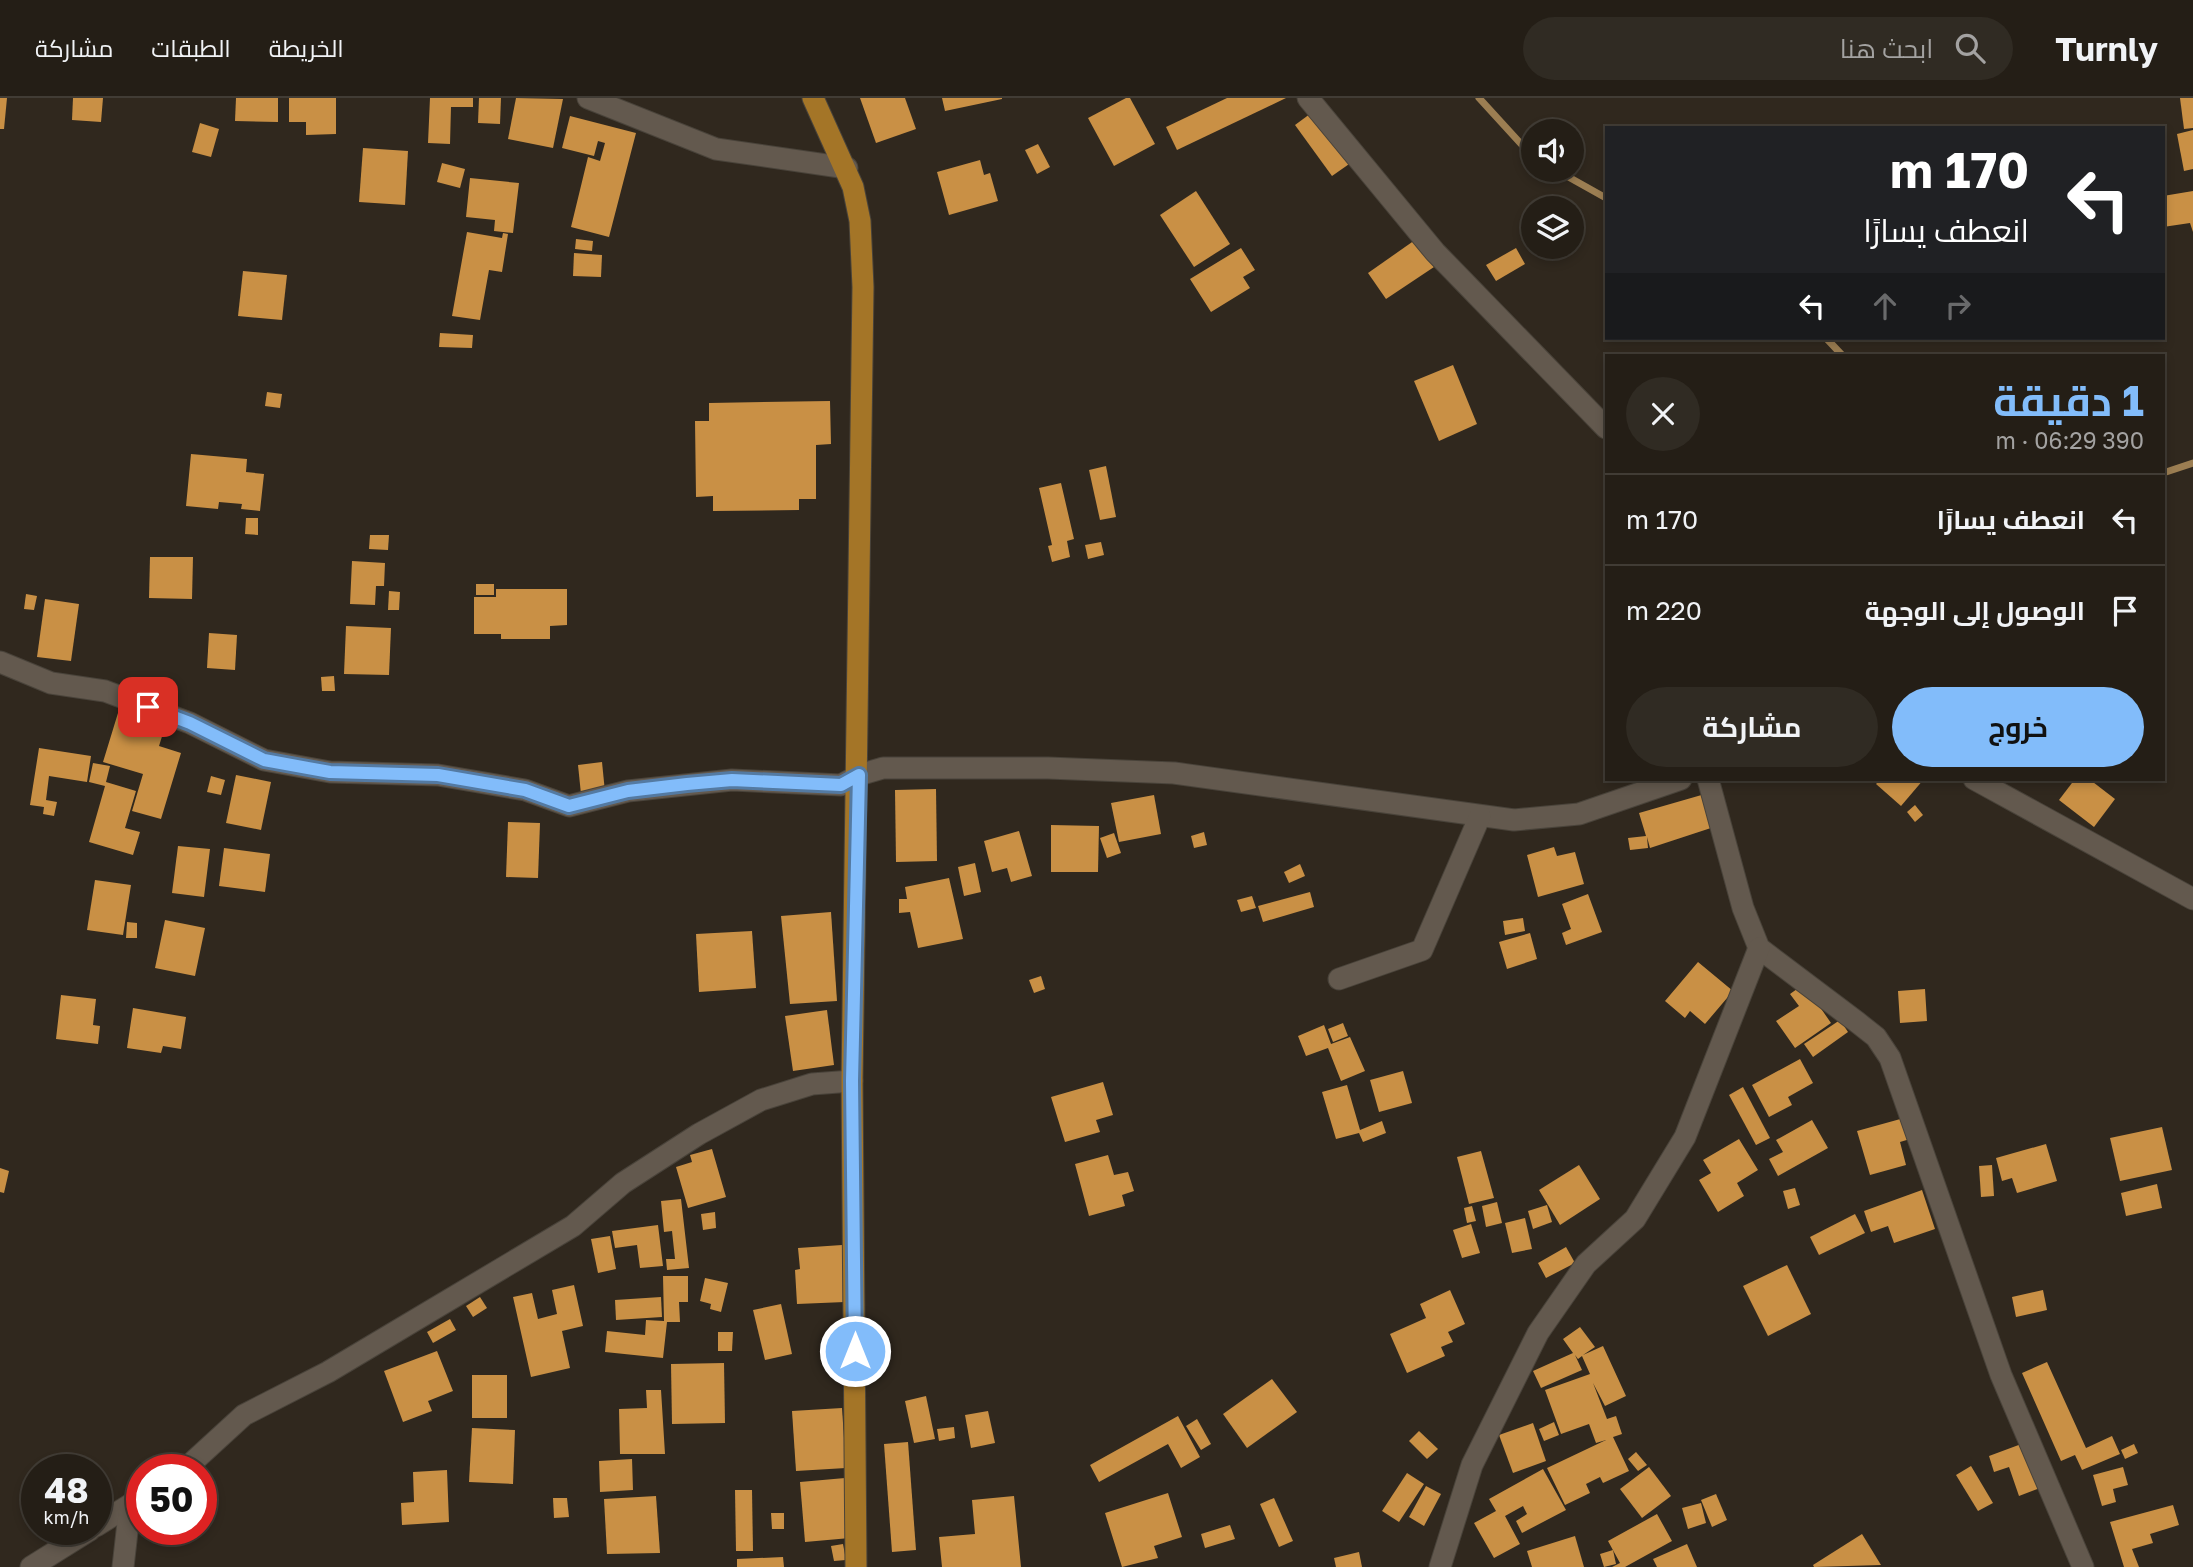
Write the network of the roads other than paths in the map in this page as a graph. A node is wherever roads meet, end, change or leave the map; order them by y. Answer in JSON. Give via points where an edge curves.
{"nodes":[{"id":1,"x":588,"y":98,"type":"edge"},
{"id":2,"x":813,"y":98,"type":"edge"},
{"id":3,"x":1308,"y":98,"type":"edge"},
{"id":4,"x":847,"y":168,"type":"junction"},
{"id":5,"x":1605,"y":427,"type":"edge"},
{"id":6,"x":0,"y":662,"type":"edge"},
{"id":7,"x":859,"y":775,"type":"junction"},
{"id":8,"x":1675,"y":781,"type":"edge"},
{"id":9,"x":1709,"y":781,"type":"edge"},
{"id":10,"x":1978,"y":781,"type":"edge"},
{"id":11,"x":1480,"y":816,"type":"junction"},
{"id":12,"x":2193,"y":899,"type":"edge"},
{"id":13,"x":1759,"y":948,"type":"junction"},
{"id":14,"x":1339,"y":979,"type":"dead end"},
{"id":15,"x":852,"y":1081,"type":"junction"},
{"id":16,"x":201,"y":1454,"type":"edge"},
{"id":17,"x":66,"y":1545,"type":"edge"},
{"id":18,"x":127,"y":1545,"type":"edge"},
{"id":19,"x":31,"y":1567,"type":"edge"},
{"id":20,"x":123,"y":1567,"type":"edge"},
{"id":21,"x":856,"y":1567,"type":"edge"},
{"id":22,"x":1440,"y":1567,"type":"edge"},
{"id":23,"x":2083,"y":1567,"type":"edge"}],
"edges":[{"from":1,"to":4,"type":"street","via":[[716,149]]},
{"from":2,"to":4,"type":"main road"},
{"from":3,"to":5,"type":"street","via":[[1436,251]]},
{"from":4,"to":7,"type":"main road","via":[[860,221],[863,287]]},
{"from":6,"to":7,"type":"street","via":[[51,683],[105,691],[190,723],[264,760],[330,772],[438,775],[525,790],[569,806],[628,791],[687,784],[732,780],[841,785]]},
{"from":7,"to":11,"type":"street","via":[[883,768],[1174,773]]},
{"from":7,"to":15,"type":"main road"},
{"from":8,"to":11,"type":"street","via":[[1579,814],[1542,820]]},
{"from":9,"to":13,"type":"street"},
{"from":10,"to":12,"type":"street"},
{"from":11,"to":14,"type":"street","via":[[1422,950]]},
{"from":13,"to":22,"type":"street","via":[[1685,1137],[1634,1219],[1586,1264],[1538,1333],[1472,1465]]},
{"from":13,"to":23,"type":"street","via":[[1866,1029],[1890,1058],[2001,1375]]},
{"from":15,"to":16,"type":"street","via":[[812,1084],[761,1100],[699,1134],[623,1183],[573,1226],[328,1372],[244,1415]]},
{"from":15,"to":21,"type":"main road"},
{"from":17,"to":19,"type":"street"},
{"from":18,"to":20,"type":"street"}]}
